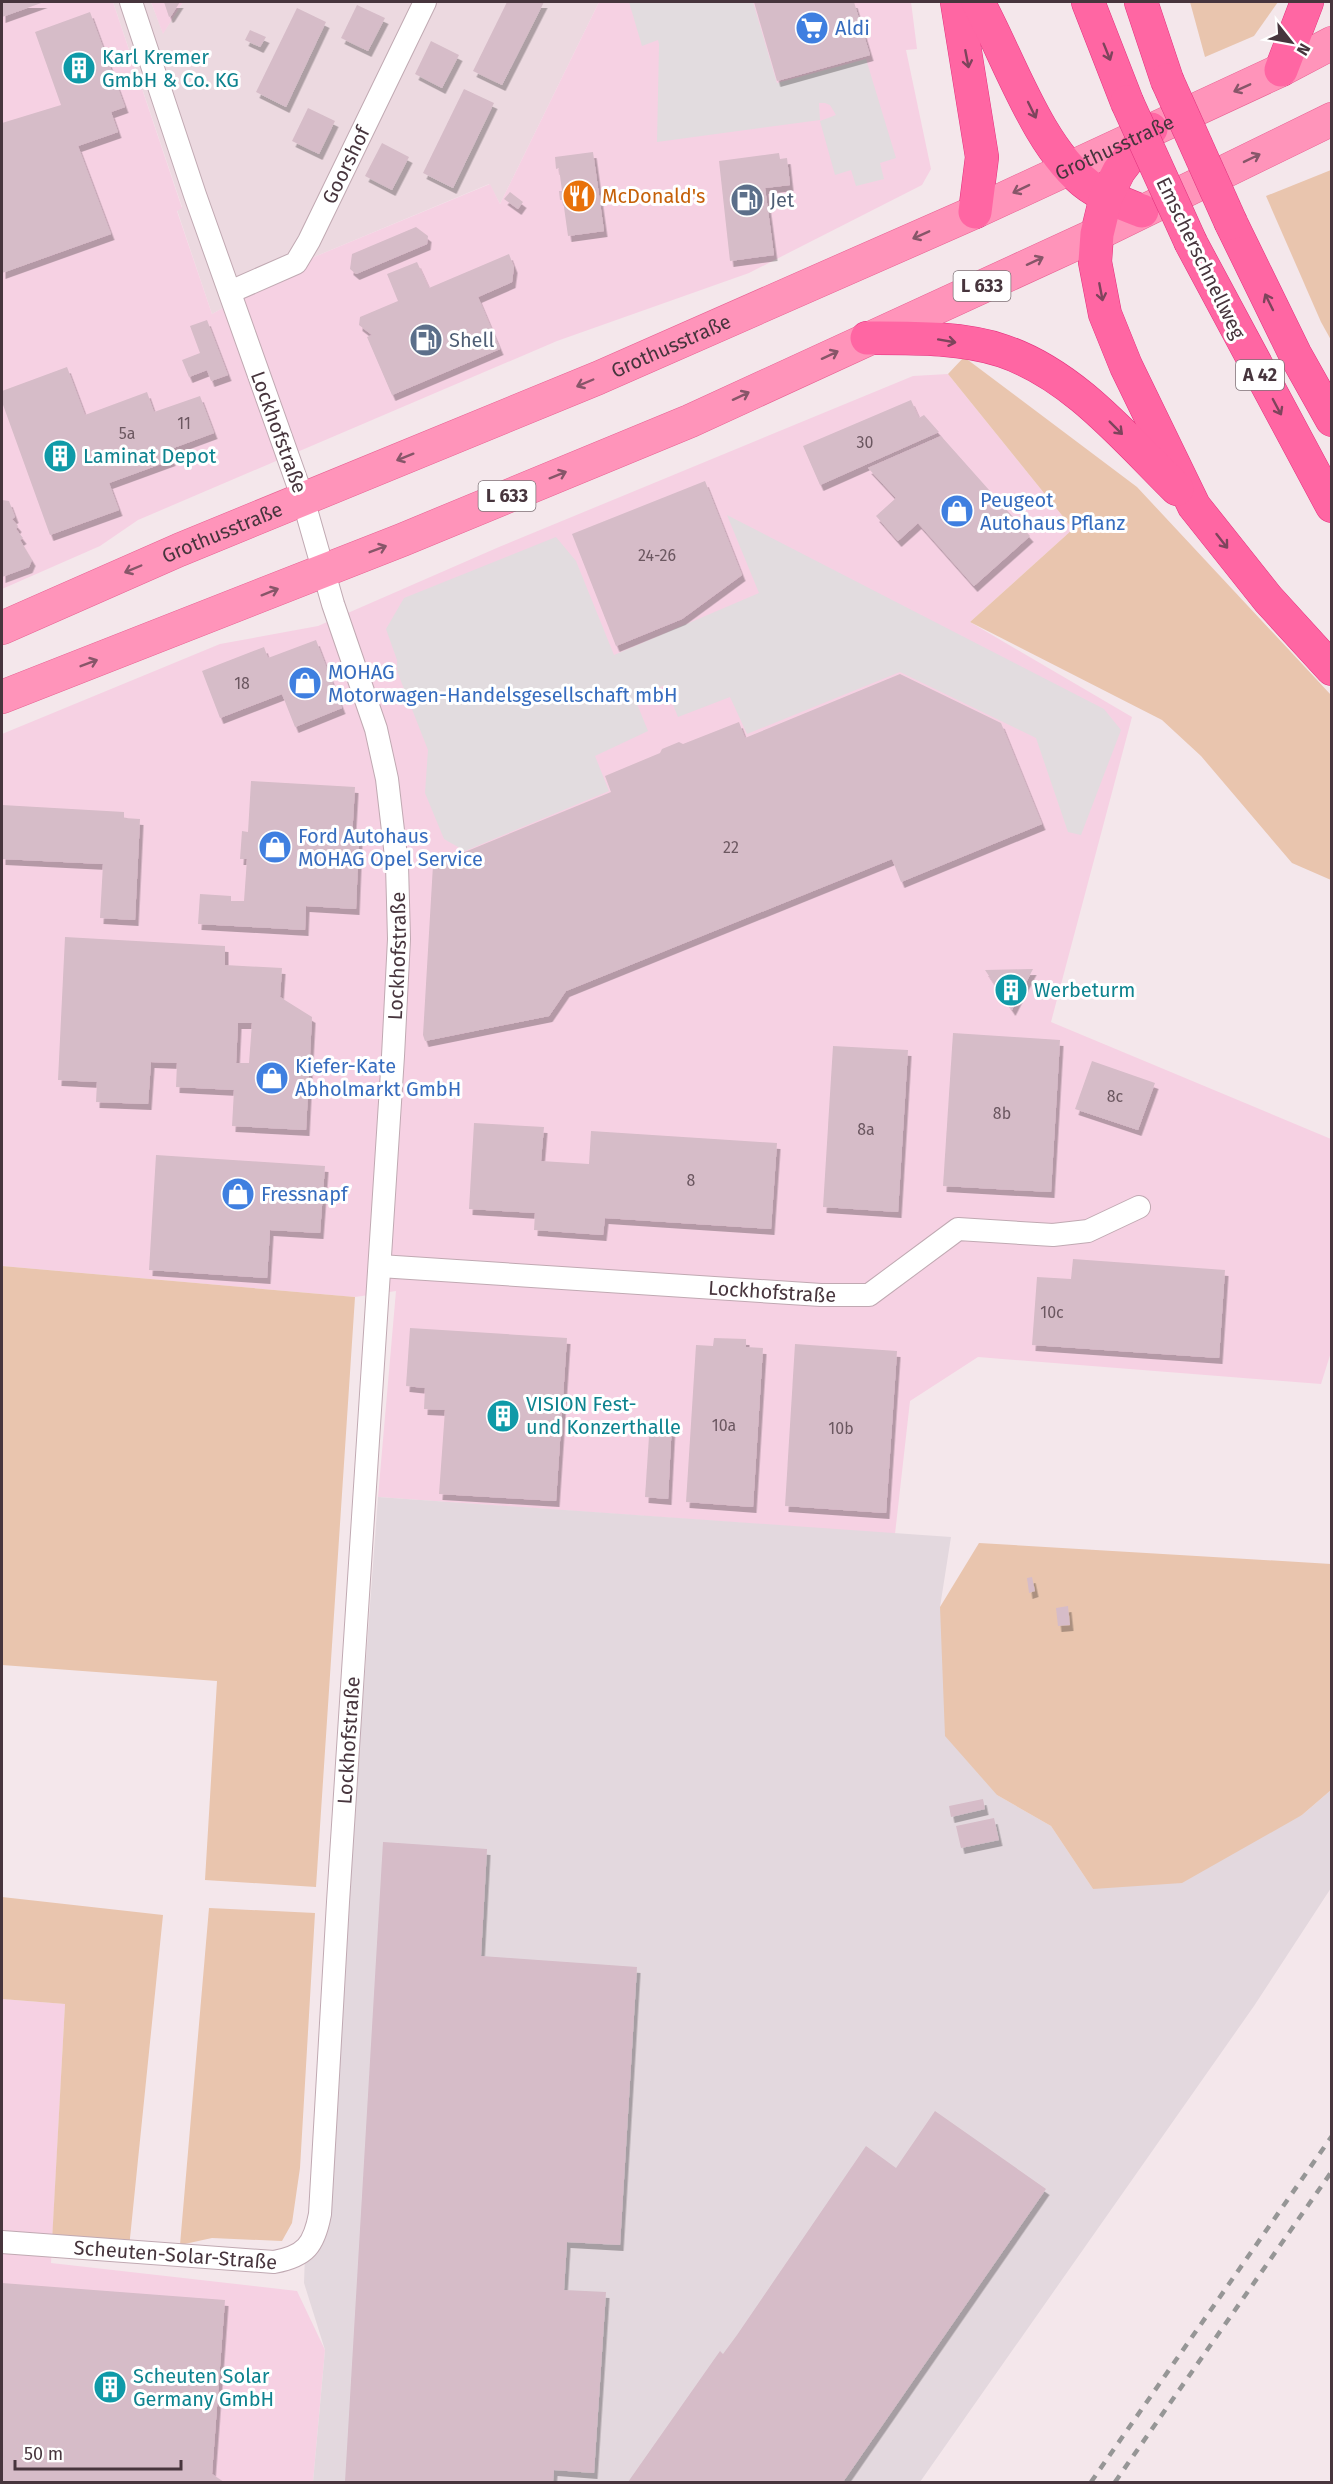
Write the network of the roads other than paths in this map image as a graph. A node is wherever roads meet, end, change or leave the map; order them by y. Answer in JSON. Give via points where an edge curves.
{"nodes":[{"id":1,"x":131,"y":2,"type":"edge"},
{"id":2,"x":425,"y":2,"type":"edge"},
{"id":3,"x":957,"y":2,"type":"edge"},
{"id":4,"x":978,"y":2,"type":"edge"},
{"id":5,"x":1088,"y":2,"type":"edge"},
{"id":6,"x":1141,"y":2,"type":"edge"},
{"id":7,"x":1307,"y":2,"type":"edge"},
{"id":8,"x":1332,"y":43,"type":"edge"},
{"id":9,"x":1281,"y":70,"type":"junction"},
{"id":10,"x":1325,"y":126,"type":"edge"},
{"id":11,"x":1151,"y":129,"type":"junction"},
{"id":12,"x":1068,"y":167,"type":"junction"},
{"id":13,"x":1106,"y":197,"type":"junction"},
{"id":14,"x":1142,"y":211,"type":"junction"},
{"id":15,"x":975,"y":212,"type":"junction"},
{"id":16,"x":1097,"y":234,"type":"junction"},
{"id":17,"x":230,"y":292,"type":"junction"},
{"id":18,"x":867,"y":338,"type":"junction"},
{"id":19,"x":1332,"y":420,"type":"edge"},
{"id":20,"x":303,"y":499,"type":"junction"},
{"id":21,"x":1194,"y":506,"type":"junction"},
{"id":22,"x":1332,"y":506,"type":"edge"},
{"id":23,"x":323,"y":570,"type":"junction"},
{"id":24,"x":2,"y":628,"type":"edge"},
{"id":25,"x":1332,"y":669,"type":"edge"},
{"id":26,"x":2,"y":697,"type":"edge"},
{"id":27,"x":1139,"y":1207,"type":"dead end"},
{"id":28,"x":380,"y":1266,"type":"junction"},
{"id":29,"x":321,"y":2214,"type":"joint"},
{"id":30,"x":2,"y":2242,"type":"edge"}],
"edges":[{"from":1,"to":17,"type":"street","name":"Lockhofstraße"},
{"from":2,"to":17,"type":"street","name":"Goorshof","via":[[296,263]]},
{"from":3,"to":15,"type":"highway","one_way":true,"via":[[982,157]]},
{"from":4,"to":12,"type":"highway","one_way":true,"via":[[1039,123]]},
{"from":5,"to":22,"type":"highway","name":"Emscherschnellweg","number":"A 42","one_way":true,"bridge":true,"via":[[1127,102],[1191,243]]},
{"from":19,"to":6,"type":"highway","number":"A 42","one_way":true,"bridge":true,"via":[[1231,223],[1167,80]]},
{"from":7,"to":9,"type":"highway"},
{"from":8,"to":9,"type":"main road","name":"Grothusstraße"},
{"from":9,"to":11,"type":"main road","name":"Grothusstraße","one_way":true},
{"from":14,"to":10,"type":"main road","number":"L 633","one_way":true},
{"from":11,"to":12,"type":"main road","name":"Grothusstraße"},
{"from":11,"to":13,"type":"highway","via":[[1119,171]]},
{"from":12,"to":13,"type":"highway"},
{"from":12,"to":15,"type":"main road","name":"Grothusstraße","one_way":true},
{"from":13,"to":14,"type":"highway"},
{"from":13,"to":16,"type":"highway"},
{"from":14,"to":16,"type":"main road","number":"L 633"},
{"from":15,"to":20,"type":"main road","name":"Grothusstraße","one_way":true,"via":[[552,398]]},
{"from":18,"to":16,"type":"main road","number":"L 633","one_way":true},
{"from":16,"to":21,"type":"highway","one_way":true,"via":[[1095,262],[1105,314]]},
{"from":17,"to":20,"type":"street","name":"Lockhofstraße"},
{"from":18,"to":21,"type":"highway","one_way":true,"via":[[933,339],[1003,351],[1029,364],[1061,382],[1098,411]]},
{"from":23,"to":18,"type":"main road","number":"L 633","one_way":true,"via":[[690,421]]},
{"from":20,"to":23,"type":"street","name":"Lockhofstraße"},
{"from":20,"to":24,"type":"main road","name":"Grothusstraße","one_way":true},
{"from":21,"to":25,"type":"highway","one_way":true,"via":[[1268,599]]},
{"from":26,"to":23,"type":"main road","number":"L 633","one_way":true},
{"from":23,"to":28,"type":"street","name":"Lockhofstraße","via":[[376,729],[387,779],[397,865],[399,939]]},
{"from":27,"to":28,"type":"street","name":"Lockhofstraße","via":[[1088,1231],[1053,1235],[958,1229],[869,1295]]},
{"from":28,"to":29,"type":"street","name":"Lockhofstraße"},
{"from":29,"to":30,"type":"street","name":"Scheuten-Solar-Straße","via":[[316,2235],[307,2249],[292,2259],[274,2262]]}]}
